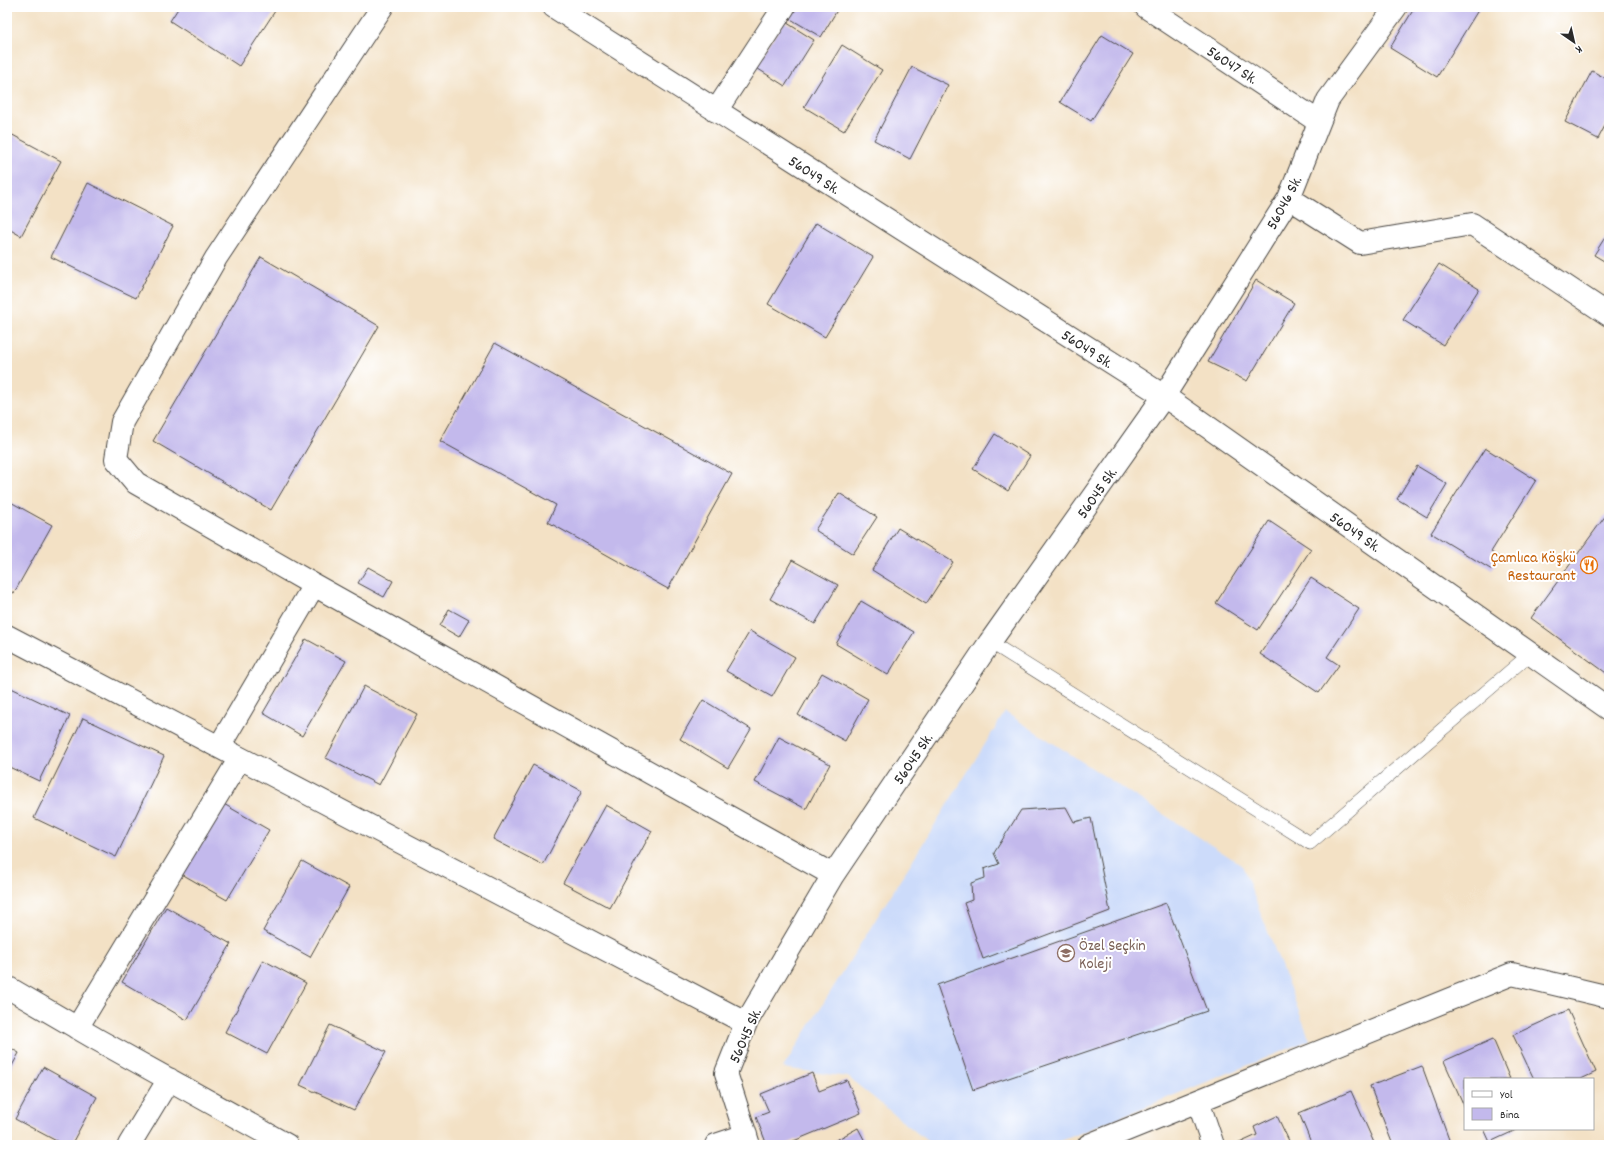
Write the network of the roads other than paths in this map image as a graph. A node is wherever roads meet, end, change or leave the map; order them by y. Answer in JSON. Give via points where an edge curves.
{"nodes":[{"id":1,"x":382,"y":7,"type":"edge"},
{"id":2,"x":554,"y":7,"type":"edge"},
{"id":3,"x":784,"y":7,"type":"edge"},
{"id":4,"x":1146,"y":7,"type":"edge"},
{"id":5,"x":1396,"y":7,"type":"edge"},
{"id":6,"x":716,"y":111,"type":"junction"},
{"id":7,"x":1319,"y":122,"type":"junction"},
{"id":8,"x":1289,"y":198,"type":"junction"},
{"id":9,"x":1609,"y":315,"type":"edge"},
{"id":10,"x":1164,"y":396,"type":"junction"},
{"id":11,"x":314,"y":585,"type":"junction"},
{"id":12,"x":7,"y":636,"type":"edge"},
{"id":13,"x":990,"y":642,"type":"junction"},
{"id":14,"x":1530,"y":654,"type":"junction"},
{"id":15,"x":1609,"y":709,"type":"edge"},
{"id":16,"x":219,"y":747,"type":"junction"},
{"id":17,"x":240,"y":758,"type":"junction"},
{"id":18,"x":833,"y":875,"type":"junction"},
{"id":19,"x":7,"y":987,"type":"edge"},
{"id":20,"x":1609,"y":998,"type":"edge"},
{"id":21,"x":746,"y":1023,"type":"junction"},
{"id":22,"x":77,"y":1028,"type":"junction"},
{"id":23,"x":169,"y":1080,"type":"junction"},
{"id":24,"x":1198,"y":1101,"type":"junction"},
{"id":25,"x":747,"y":1140,"type":"edge"},
{"id":26,"x":130,"y":1145,"type":"edge"},
{"id":27,"x":287,"y":1145,"type":"edge"},
{"id":28,"x":716,"y":1145,"type":"edge"},
{"id":29,"x":1089,"y":1145,"type":"edge"},
{"id":30,"x":1212,"y":1145,"type":"edge"}],
"edges":[{"from":1,"to":11,"type":"street","via":[[216,258],[122,422],[116,459],[136,482]]},
{"from":2,"to":6,"type":"street","name":"56049 Sk."},
{"from":3,"to":6,"type":"street"},
{"from":4,"to":7,"type":"street","name":"56047 Sk."},
{"from":5,"to":7,"type":"street","name":"56046 Sk.","via":[[1328,100]]},
{"from":6,"to":10,"type":"street","name":"56049 Sk."},
{"from":7,"to":8,"type":"street","name":"56046 Sk."},
{"from":8,"to":9,"type":"street","via":[[1360,243],[1472,224]]},
{"from":8,"to":10,"type":"street","name":"56046 Sk."},
{"from":10,"to":13,"type":"street","name":"56045 Sk."},
{"from":10,"to":14,"type":"street","name":"56049 Sk."},
{"from":11,"to":16,"type":"street"},
{"from":11,"to":18,"type":"street"},
{"from":12,"to":16,"type":"street"},
{"from":13,"to":14,"type":"lane","via":[[1310,843]]},
{"from":13,"to":18,"type":"street","name":"56045 Sk."},
{"from":14,"to":15,"type":"street","name":"56049 Sk."},
{"from":16,"to":17,"type":"street"},
{"from":17,"to":21,"type":"street"},
{"from":17,"to":22,"type":"street"},
{"from":18,"to":21,"type":"street","name":"56045 Sk."},
{"from":19,"to":22,"type":"street"},
{"from":20,"to":24,"type":"street","via":[[1512,974]]},
{"from":21,"to":25,"type":"street","name":"56045 Sk.","via":[[726,1073]]},
{"from":22,"to":23,"type":"street"},
{"from":23,"to":26,"type":"street"},
{"from":23,"to":27,"type":"street"},
{"from":24,"to":29,"type":"street"},
{"from":24,"to":30,"type":"street"},
{"from":25,"to":28,"type":"street"}]}
